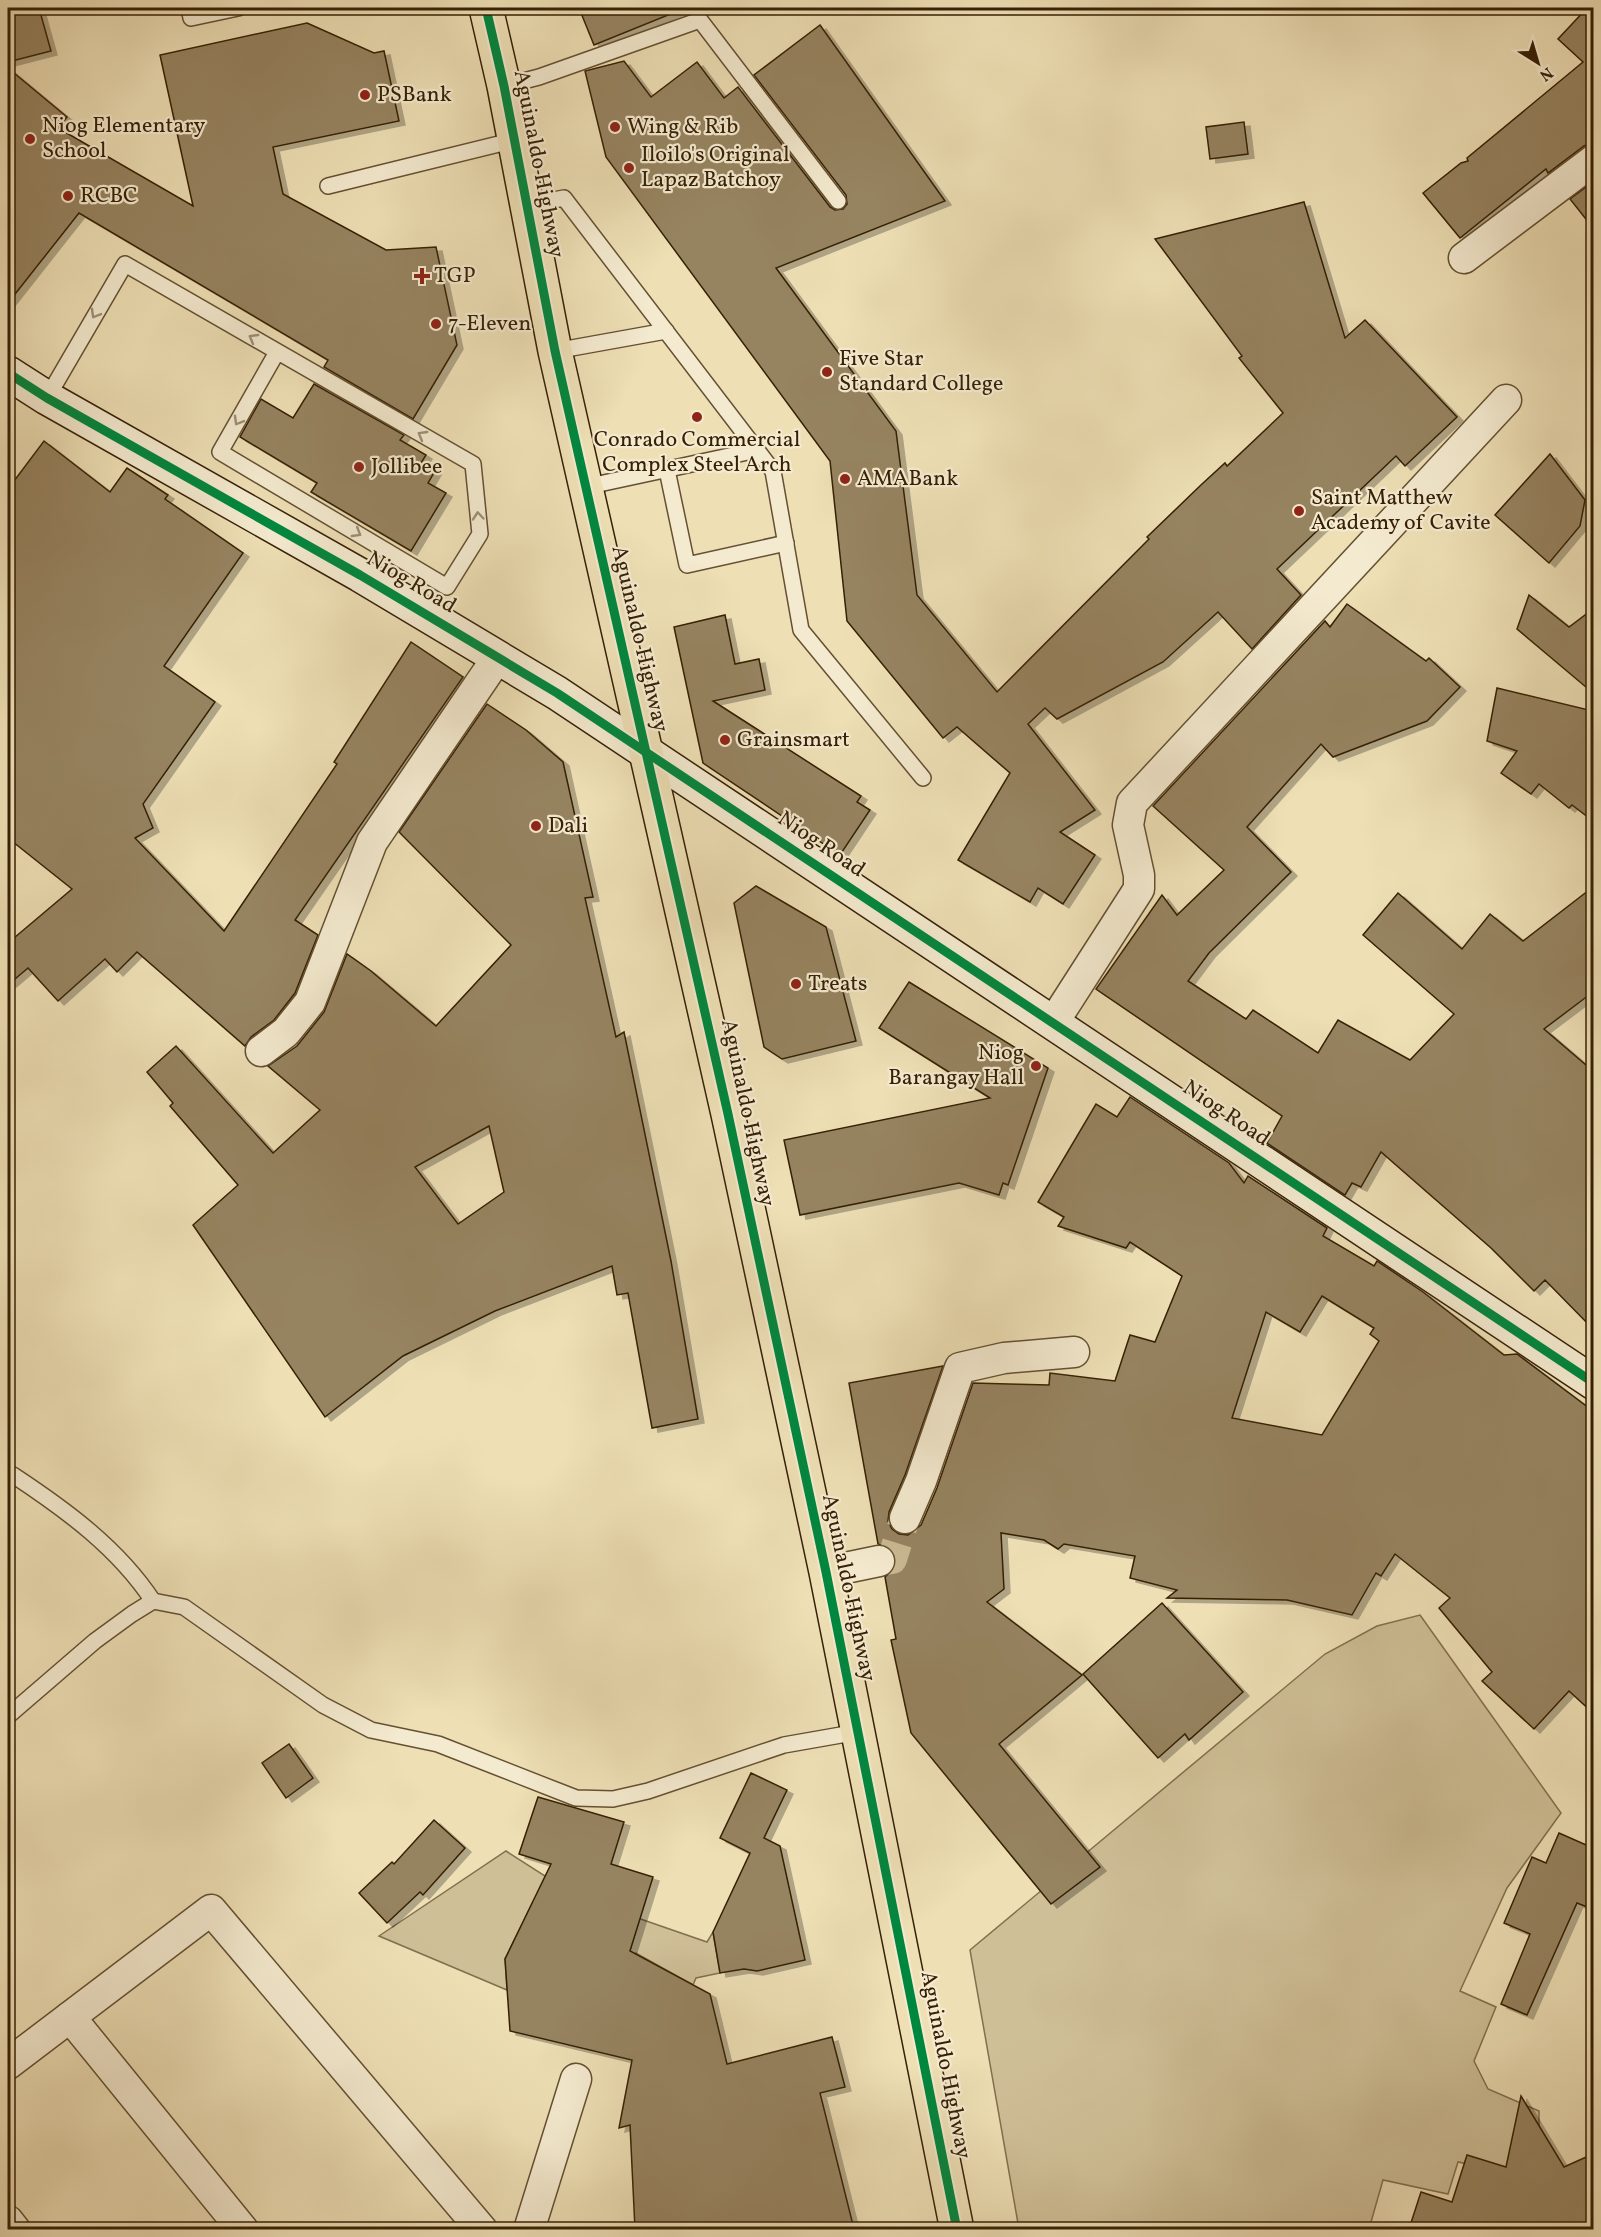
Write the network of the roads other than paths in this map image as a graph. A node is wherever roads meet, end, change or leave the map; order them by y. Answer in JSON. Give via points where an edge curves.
{"nodes":[{"id":1,"x":189,"y":8,"type":"edge"},
{"id":2,"x":238,"y":8,"type":"edge"},
{"id":3,"x":486,"y":8,"type":"edge"},
{"id":4,"x":504,"y":86,"type":"junction"},
{"id":5,"x":515,"y":140,"type":"junction"},
{"id":6,"x":1593,"y":160,"type":"edge"},
{"id":7,"x":328,"y":186,"type":"dead end"},
{"id":8,"x":838,"y":201,"type":"dead end"},
{"id":9,"x":526,"y":205,"type":"junction"},
{"id":10,"x":1464,"y":258,"type":"dead end"},
{"id":11,"x":666,"y":331,"type":"junction"},
{"id":12,"x":555,"y":351,"type":"junction"},
{"id":13,"x":278,"y":352,"type":"junction"},
{"id":14,"x":8,"y":373,"type":"edge"},
{"id":15,"x":47,"y":398,"type":"junction"},
{"id":16,"x":1506,"y":400,"type":"dead end"},
{"id":17,"x":757,"y":450,"type":"junction"},
{"id":18,"x":667,"y":470,"type":"junction"},
{"id":19,"x":585,"y":487,"type":"junction"},
{"id":20,"x":786,"y":543,"type":"junction"},
{"id":21,"x":498,"y":657,"type":"junction"},
{"id":22,"x":645,"y":752,"type":"junction"},
{"id":23,"x":923,"y":778,"type":"dead end"},
{"id":24,"x":1053,"y":1023,"type":"junction"},
{"id":25,"x":261,"y":1051,"type":"dead end"},
{"id":26,"x":1074,"y":1352,"type":"dead end"},
{"id":27,"x":1593,"y":1383,"type":"edge"},
{"id":28,"x":13,"y":1475,"type":"dead end"},
{"id":29,"x":905,"y":1518,"type":"tunnel mouth"},
{"id":30,"x":879,"y":1562,"type":"tunnel mouth"},
{"id":31,"x":826,"y":1572,"type":"junction"},
{"id":32,"x":153,"y":1601,"type":"junction"},
{"id":33,"x":8,"y":1716,"type":"edge"},
{"id":34,"x":858,"y":1732,"type":"junction"},
{"id":35,"x":70,"y":2017,"type":"junction"},
{"id":36,"x":8,"y":2064,"type":"edge"},
{"id":37,"x":576,"y":2079,"type":"dead end"},
{"id":38,"x":8,"y":2221,"type":"edge"},
{"id":39,"x":15,"y":2229,"type":"edge"},
{"id":40,"x":243,"y":2229,"type":"edge"},
{"id":41,"x":482,"y":2229,"type":"edge"},
{"id":42,"x":529,"y":2229,"type":"edge"},
{"id":43,"x":957,"y":2229,"type":"edge"}],
"edges":[{"from":1,"to":2,"type":"lane","via":[[191,18]]},
{"from":3,"to":4,"type":"highway","name":"Aguinaldo Highway"},
{"from":4,"to":5,"type":"highway","name":"Aguinaldo Highway"},
{"from":4,"to":8,"type":"lane","via":[[700,20]]},
{"from":5,"to":7,"type":"lane"},
{"from":5,"to":9,"type":"highway","name":"Aguinaldo Highway"},
{"from":6,"to":10,"type":"street"},
{"from":9,"to":11,"type":"lane","via":[[564,198]]},
{"from":9,"to":12,"type":"highway","name":"Aguinaldo Highway"},
{"from":11,"to":12,"type":"lane"},
{"from":11,"to":17,"type":"lane"},
{"from":12,"to":19,"type":"highway","name":"Aguinaldo Highway"},
{"from":13,"to":13,"type":"lane","one_way":true,"via":[[220,452],[447,587],[480,534],[473,464]]},
{"from":13,"to":15,"type":"lane","one_way":true,"via":[[125,264]]},
{"from":14,"to":15,"type":"street","name":"Niog Road"},
{"from":15,"to":21,"type":"street","name":"Niog Road"},
{"from":16,"to":24,"type":"street","via":[[1132,803],[1128,825],[1139,889]]},
{"from":17,"to":18,"type":"lane"},
{"from":17,"to":20,"type":"lane","via":[[773,471]]},
{"from":18,"to":19,"type":"lane"},
{"from":18,"to":20,"type":"lane","via":[[687,565]]},
{"from":19,"to":22,"type":"highway","name":"Aguinaldo Highway"},
{"from":20,"to":23,"type":"lane","via":[[801,630]]},
{"from":21,"to":22,"type":"street","name":"Niog Road"},
{"from":21,"to":25,"type":"street","via":[[372,842],[310,1002],[286,1032]]},
{"from":22,"to":24,"type":"street","name":"Niog Road"},
{"from":22,"to":31,"type":"highway","name":"Aguinaldo Highway","via":[[726,1102]]},
{"from":24,"to":27,"type":"street","name":"Niog Road"},
{"from":26,"to":29,"type":"street","via":[[1004,1358],[960,1368]]},
{"from":28,"to":32,"type":"lane","via":[[112,1549]]},
{"from":30,"to":31,"type":"street"},
{"from":31,"to":34,"type":"highway","name":"Aguinaldo Highway"},
{"from":32,"to":33,"type":"lane","via":[[95,1641]]},
{"from":32,"to":34,"type":"lane","via":[[184,1607],[323,1704],[371,1730],[438,1744],[576,1798],[614,1799],[784,1745]]},
{"from":34,"to":43,"type":"highway","name":"Aguinaldo Highway"},
{"from":35,"to":36,"type":"street"},
{"from":35,"to":40,"type":"street"},
{"from":35,"to":41,"type":"street","via":[[211,1910]]},
{"from":37,"to":42,"type":"street"},
{"from":38,"to":39,"type":"street"}]}
